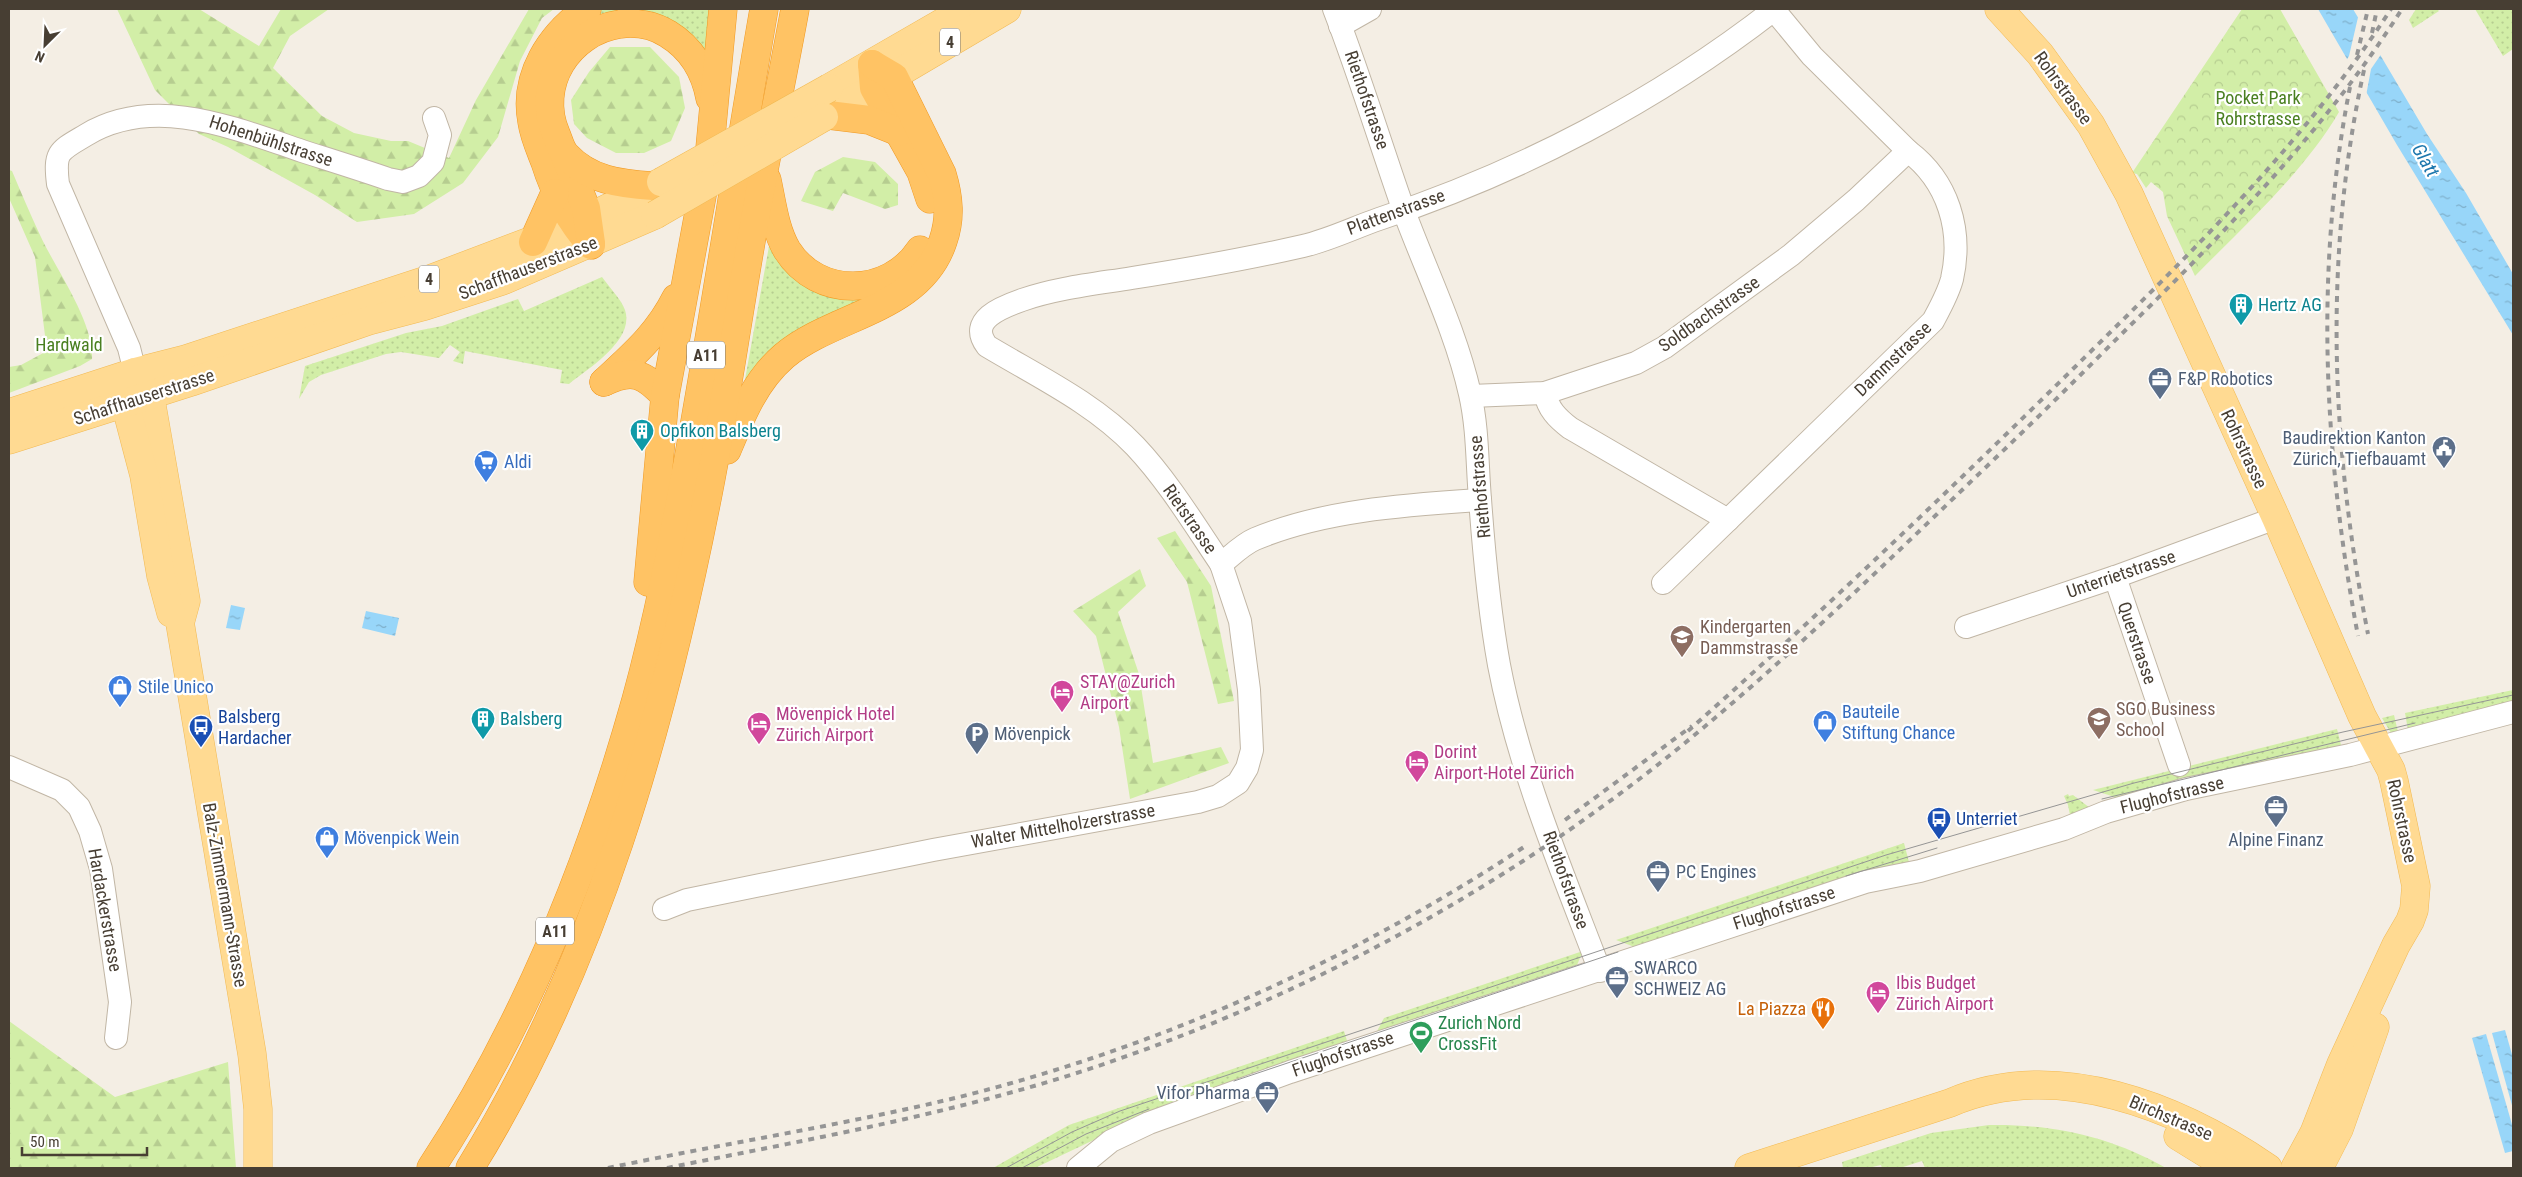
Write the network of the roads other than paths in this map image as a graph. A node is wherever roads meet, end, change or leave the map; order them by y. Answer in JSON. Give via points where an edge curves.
{"nodes":[{"id":1,"x":587,"y":9,"type":"edge"},
{"id":2,"x":723,"y":9,"type":"edge"},
{"id":3,"x":764,"y":9,"type":"edge"},
{"id":4,"x":795,"y":9,"type":"edge"},
{"id":5,"x":966,"y":9,"type":"edge"},
{"id":6,"x":1007,"y":9,"type":"edge"},
{"id":7,"x":1370,"y":9,"type":"edge"},
{"id":8,"x":1775,"y":9,"type":"edge"},
{"id":9,"x":1999,"y":9,"type":"edge"},
{"id":10,"x":1337,"y":17,"type":"edge"},
{"id":11,"x":880,"y":76,"type":"junction"},
{"id":12,"x":827,"y":107,"type":"junction"},
{"id":13,"x":712,"y":111,"type":"junction"},
{"id":14,"x":434,"y":118,"type":"dead end"},
{"id":15,"x":899,"y":132,"type":"junction"},
{"id":16,"x":1908,"y":151,"type":"junction"},
{"id":17,"x":564,"y":153,"type":"junction"},
{"id":18,"x":764,"y":170,"type":"junction"},
{"id":19,"x":657,"y":184,"type":"junction"},
{"id":20,"x":555,"y":193,"type":"junction"},
{"id":21,"x":1404,"y":211,"type":"junction"},
{"id":22,"x":584,"y":229,"type":"junction"},
{"id":23,"x":533,"y":242,"type":"junction"},
{"id":24,"x":689,"y":269,"type":"junction"},
{"id":25,"x":983,"y":324,"type":"joint"},
{"id":26,"x":135,"y":372,"type":"junction"},
{"id":27,"x":1545,"y":392,"type":"junction"},
{"id":28,"x":665,"y":396,"type":"junction"},
{"id":29,"x":1471,"y":396,"type":"junction"},
{"id":30,"x":138,"y":399,"type":"junction"},
{"id":31,"x":9,"y":413,"type":"edge"},
{"id":32,"x":9,"y":440,"type":"edge"},
{"id":33,"x":708,"y":495,"type":"junction"},
{"id":34,"x":1480,"y":500,"type":"junction"},
{"id":35,"x":2276,"y":518,"type":"junction"},
{"id":36,"x":1728,"y":520,"type":"junction"},
{"id":37,"x":1221,"y":564,"type":"junction"},
{"id":38,"x":2115,"y":577,"type":"junction"},
{"id":39,"x":1662,"y":584,"type":"dead end"},
{"id":40,"x":1966,"y":627,"type":"dead end"},
{"id":41,"x":637,"y":698,"type":"junction"},
{"id":42,"x":2513,"y":712,"type":"edge"},
{"id":43,"x":2378,"y":747,"type":"junction"},
{"id":44,"x":2179,"y":765,"type":"dead end"},
{"id":45,"x":9,"y":768,"type":"edge"},
{"id":46,"x":664,"y":910,"type":"dead end"},
{"id":47,"x":1600,"y":971,"type":"junction"},
{"id":48,"x":116,"y":1038,"type":"dead end"},
{"id":49,"x":2322,"y":1156,"type":"edge"},
{"id":50,"x":2249,"y":1164,"type":"edge"},
{"id":51,"x":1082,"y":1165,"type":"edge"},
{"id":52,"x":258,"y":1168,"type":"edge"},
{"id":53,"x":431,"y":1168,"type":"edge"},
{"id":54,"x":470,"y":1168,"type":"edge"},
{"id":55,"x":1749,"y":1168,"type":"edge"},
{"id":56,"x":2295,"y":1168,"type":"edge"}],
"edges":[{"from":1,"to":20,"type":"highway","via":[[571,21],[549,46],[536,69],[531,91],[532,121]]},
{"from":2,"to":13,"type":"highway"},
{"from":3,"to":41,"type":"highway","number":"A11","via":[[690,445]]},
{"from":4,"to":18,"type":"highway","number":"A11"},
{"from":5,"to":11,"type":"main road","name":"Schaffhauserstrasse","number":"4"},
{"from":6,"to":11,"type":"main road","name":"Schaffhauserstrasse","number":"4"},
{"from":7,"to":10,"type":"street"},
{"from":8,"to":16,"type":"street","name":"Dammstrasse","via":[[1812,56]]},
{"from":8,"to":21,"type":"street","name":"Plattenstrasse","via":[[1644,99],[1570,139]]},
{"from":9,"to":35,"type":"main road","name":"Rohrstrasse","via":[[2040,54],[2086,117],[2130,194]]},
{"from":10,"to":21,"type":"street","name":"Riethofstrasse"},
{"from":11,"to":12,"type":"main road","name":"Schaffhauserstrasse","number":"4"},
{"from":11,"to":15,"type":"highway"},
{"from":11,"to":33,"type":"highway","via":[[936,160],[947,189],[949,219],[940,250],[926,273],[903,293],[814,336],[774,365],[744,409]]},
{"from":12,"to":15,"type":"highway"},
{"from":12,"to":19,"type":"main road","name":"Schaffhauserstrasse","number":"4","bridge":true},
{"from":12,"to":22,"type":"main road","name":"Schaffhauserstrasse","number":"4","bridge":true,"via":[[655,215]]},
{"from":13,"to":17,"type":"highway","via":[[702,72],[679,42],[648,25],[622,24],[604,28],[572,46],[561,60],[553,80],[550,112]]},
{"from":13,"to":24,"type":"highway","via":[[709,158]]},
{"from":14,"to":26,"type":"street","name":"Hohenbühlstrasse","via":[[440,135],[434,160],[419,176],[403,182],[233,127],[187,118],[134,118],[95,129],[63,148],[56,162],[58,184],[129,348]]},
{"from":15,"to":18,"type":"highway","via":[[926,184],[931,204],[930,222],[920,251],[907,266],[886,280],[869,286],[839,286],[817,278],[798,264],[783,242]]},
{"from":16,"to":27,"type":"street","name":"Soldbachstrasse","via":[[1791,255],[1665,347],[1636,363]]},
{"from":16,"to":36,"type":"street","name":"Dammstrasse","via":[[1925,164],[1937,180],[1951,216],[1954,264],[1944,300],[1933,321]]},
{"from":17,"to":19,"type":"highway","via":[[597,177],[623,184]]},
{"from":17,"to":22,"type":"highway"},
{"from":18,"to":33,"type":"highway","number":"A11"},
{"from":19,"to":22,"type":"main road","name":"Schaffhauserstrasse","number":"4"},
{"from":20,"to":22,"type":"highway"},
{"from":20,"to":23,"type":"highway"},
{"from":21,"to":25,"type":"street","name":"Plattenstrasse","via":[[1306,245],[1042,293],[1002,307]]},
{"from":21,"to":29,"type":"street","name":"Riethofstrasse","via":[[1461,359]]},
{"from":22,"to":23,"type":"main road","name":"Schaffhauserstrasse","number":"4"},
{"from":22,"to":30,"type":"main road","name":"Schaffhauserstrasse","number":"4","via":[[502,281],[368,321]]},
{"from":23,"to":26,"type":"main road","name":"Schaffhauserstrasse","number":"4","via":[[186,359]]},
{"from":24,"to":28,"type":"highway"},
{"from":24,"to":28,"type":"highway","via":[[655,334],[604,382],[621,374],[634,374],[650,380]]},
{"from":25,"to":37,"type":"street","name":"Rietstrasse","via":[[981,338],[987,346],[1087,406],[1135,446]]},
{"from":26,"to":30,"type":"main road"},
{"from":26,"to":31,"type":"main road","name":"Schaffhauserstrasse","number":"4"},
{"from":27,"to":29,"type":"street","name":"Soldbachstrasse"},
{"from":27,"to":36,"type":"street","via":[[1555,416],[1570,428]]},
{"from":28,"to":41,"type":"highway"},
{"from":29,"to":34,"type":"street","name":"Riethofstrasse"},
{"from":30,"to":32,"type":"main road","name":"Schaffhauserstrasse","number":"4"},
{"from":30,"to":52,"type":"main road","name":"Balz-Zimmermann-Strasse","via":[[186,601],[180,624],[252,1054],[258,1109]]},
{"from":33,"to":54,"type":"highway","number":"A11","via":[[664,692],[612,864],[545,1029]]},
{"from":34,"to":37,"type":"street","name":"Rietstrasse","via":[[1374,510],[1303,524],[1253,540]]},
{"from":34,"to":47,"type":"street","name":"Riethofstrasse","via":[[1492,616],[1510,713],[1545,821]]},
{"from":35,"to":38,"type":"street","name":"Unterrietstrasse"},
{"from":35,"to":43,"type":"main road","name":"Rohrstrasse"},
{"from":36,"to":39,"type":"street","name":"Dammstrasse"},
{"from":37,"to":46,"type":"street","name":"Walter Mittelholzerstrasse","via":[[1240,621],[1249,690],[1252,750],[1238,783],[1218,796],[687,900]]},
{"from":38,"to":40,"type":"street","name":"Unterrietstrasse"},
{"from":38,"to":44,"type":"street","name":"Querstrasse"},
{"from":41,"to":53,"type":"highway","number":"A11","via":[[605,803],[539,971],[475,1098]]},
{"from":42,"to":43,"type":"street","name":"Flughofstrasse"},
{"from":43,"to":47,"type":"street","name":"Flughofstrasse","via":[[2186,789],[1920,871],[1865,882]]},
{"from":43,"to":49,"type":"main road","name":"Rohrstrasse","via":[[2394,781],[2416,886],[2410,921],[2411,952],[2369,1039],[2354,1088]]},
{"from":45,"to":48,"type":"street","name":"Hardackerstrasse","via":[[62,790],[79,807],[90,831],[100,869],[120,1002]]},
{"from":47,"to":51,"type":"street","name":"Flughofstrasse","via":[[1298,1069],[1149,1123],[1111,1141]]},
{"from":49,"to":50,"type":"main road","via":[[2279,1155]]},
{"from":49,"to":56,"type":"main road","name":"Rohrstrasse"},
{"from":50,"to":55,"type":"main road","name":"Birchstrasse","via":[[2130,1114],[2095,1103],[2040,1100],[1950,1103]]}]}
